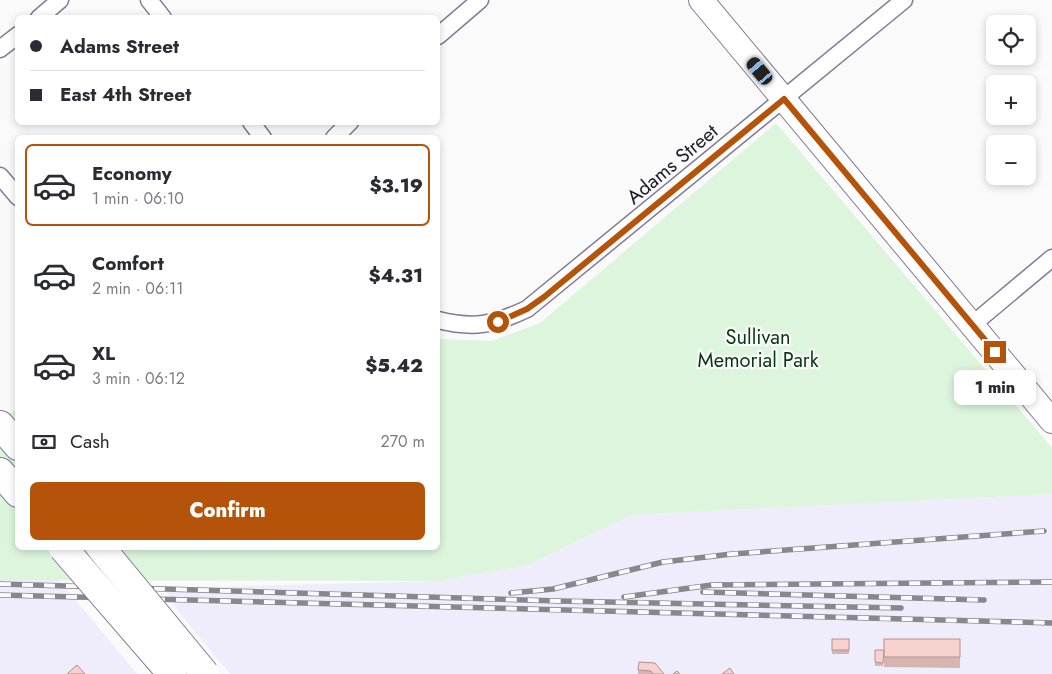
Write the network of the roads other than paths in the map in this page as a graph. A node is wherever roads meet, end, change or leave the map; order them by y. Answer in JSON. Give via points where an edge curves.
{"nodes":[{"id":1,"x":60,"y":0,"type":"edge"},
{"id":2,"x":149,"y":0,"type":"edge"},
{"id":3,"x":480,"y":0,"type":"edge"},
{"id":4,"x":701,"y":0,"type":"edge"},
{"id":5,"x":904,"y":0,"type":"edge"},
{"id":6,"x":42,"y":15,"type":"edge"},
{"id":7,"x":162,"y":15,"type":"edge"},
{"id":8,"x":440,"y":34,"type":"edge"},
{"id":9,"x":15,"y":37,"type":"edge"},
{"id":10,"x":0,"y":49,"type":"edge"},
{"id":11,"x":784,"y":99,"type":"junction"},
{"id":12,"x":252,"y":125,"type":"edge"},
{"id":13,"x":347,"y":125,"type":"edge"},
{"id":14,"x":261,"y":135,"type":"edge"},
{"id":15,"x":337,"y":135,"type":"edge"},
{"id":16,"x":0,"y":176,"type":"edge"},
{"id":17,"x":15,"y":194,"type":"edge"},
{"id":18,"x":1052,"y":258,"type":"edge"},
{"id":19,"x":445,"y":322,"type":"edge"},
{"id":20,"x":972,"y":324,"type":"junction"},
{"id":21,"x":1052,"y":421,"type":"edge"},
{"id":22,"x":0,"y":425,"type":"edge"},
{"id":23,"x":15,"y":442,"type":"edge"},
{"id":24,"x":0,"y":472,"type":"edge"},
{"id":25,"x":15,"y":490,"type":"edge"},
{"id":26,"x":65,"y":550,"type":"edge"},
{"id":27,"x":103,"y":550,"type":"edge"},
{"id":28,"x":172,"y":674,"type":"edge"},
{"id":29,"x":205,"y":674,"type":"edge"}],
"edges":[{"from":1,"to":6,"type":"street"},
{"from":2,"to":7,"type":"street"},
{"from":3,"to":8,"type":"street"},
{"from":4,"to":11,"type":"street"},
{"from":5,"to":11,"type":"street","name":"Adams Street"},
{"from":9,"to":10,"type":"street"},
{"from":11,"to":19,"type":"street","name":"Adams Street","via":[[527,309],[488,325]]},
{"from":11,"to":20,"type":"street"},
{"from":12,"to":14,"type":"street"},
{"from":13,"to":15,"type":"street"},
{"from":16,"to":17,"type":"street"},
{"from":18,"to":20,"type":"street"},
{"from":20,"to":21,"type":"street"},
{"from":22,"to":23,"type":"highway"},
{"from":24,"to":25,"type":"highway"},
{"from":26,"to":28,"type":"highway","bridge":true},
{"from":27,"to":29,"type":"highway","bridge":true}]}
